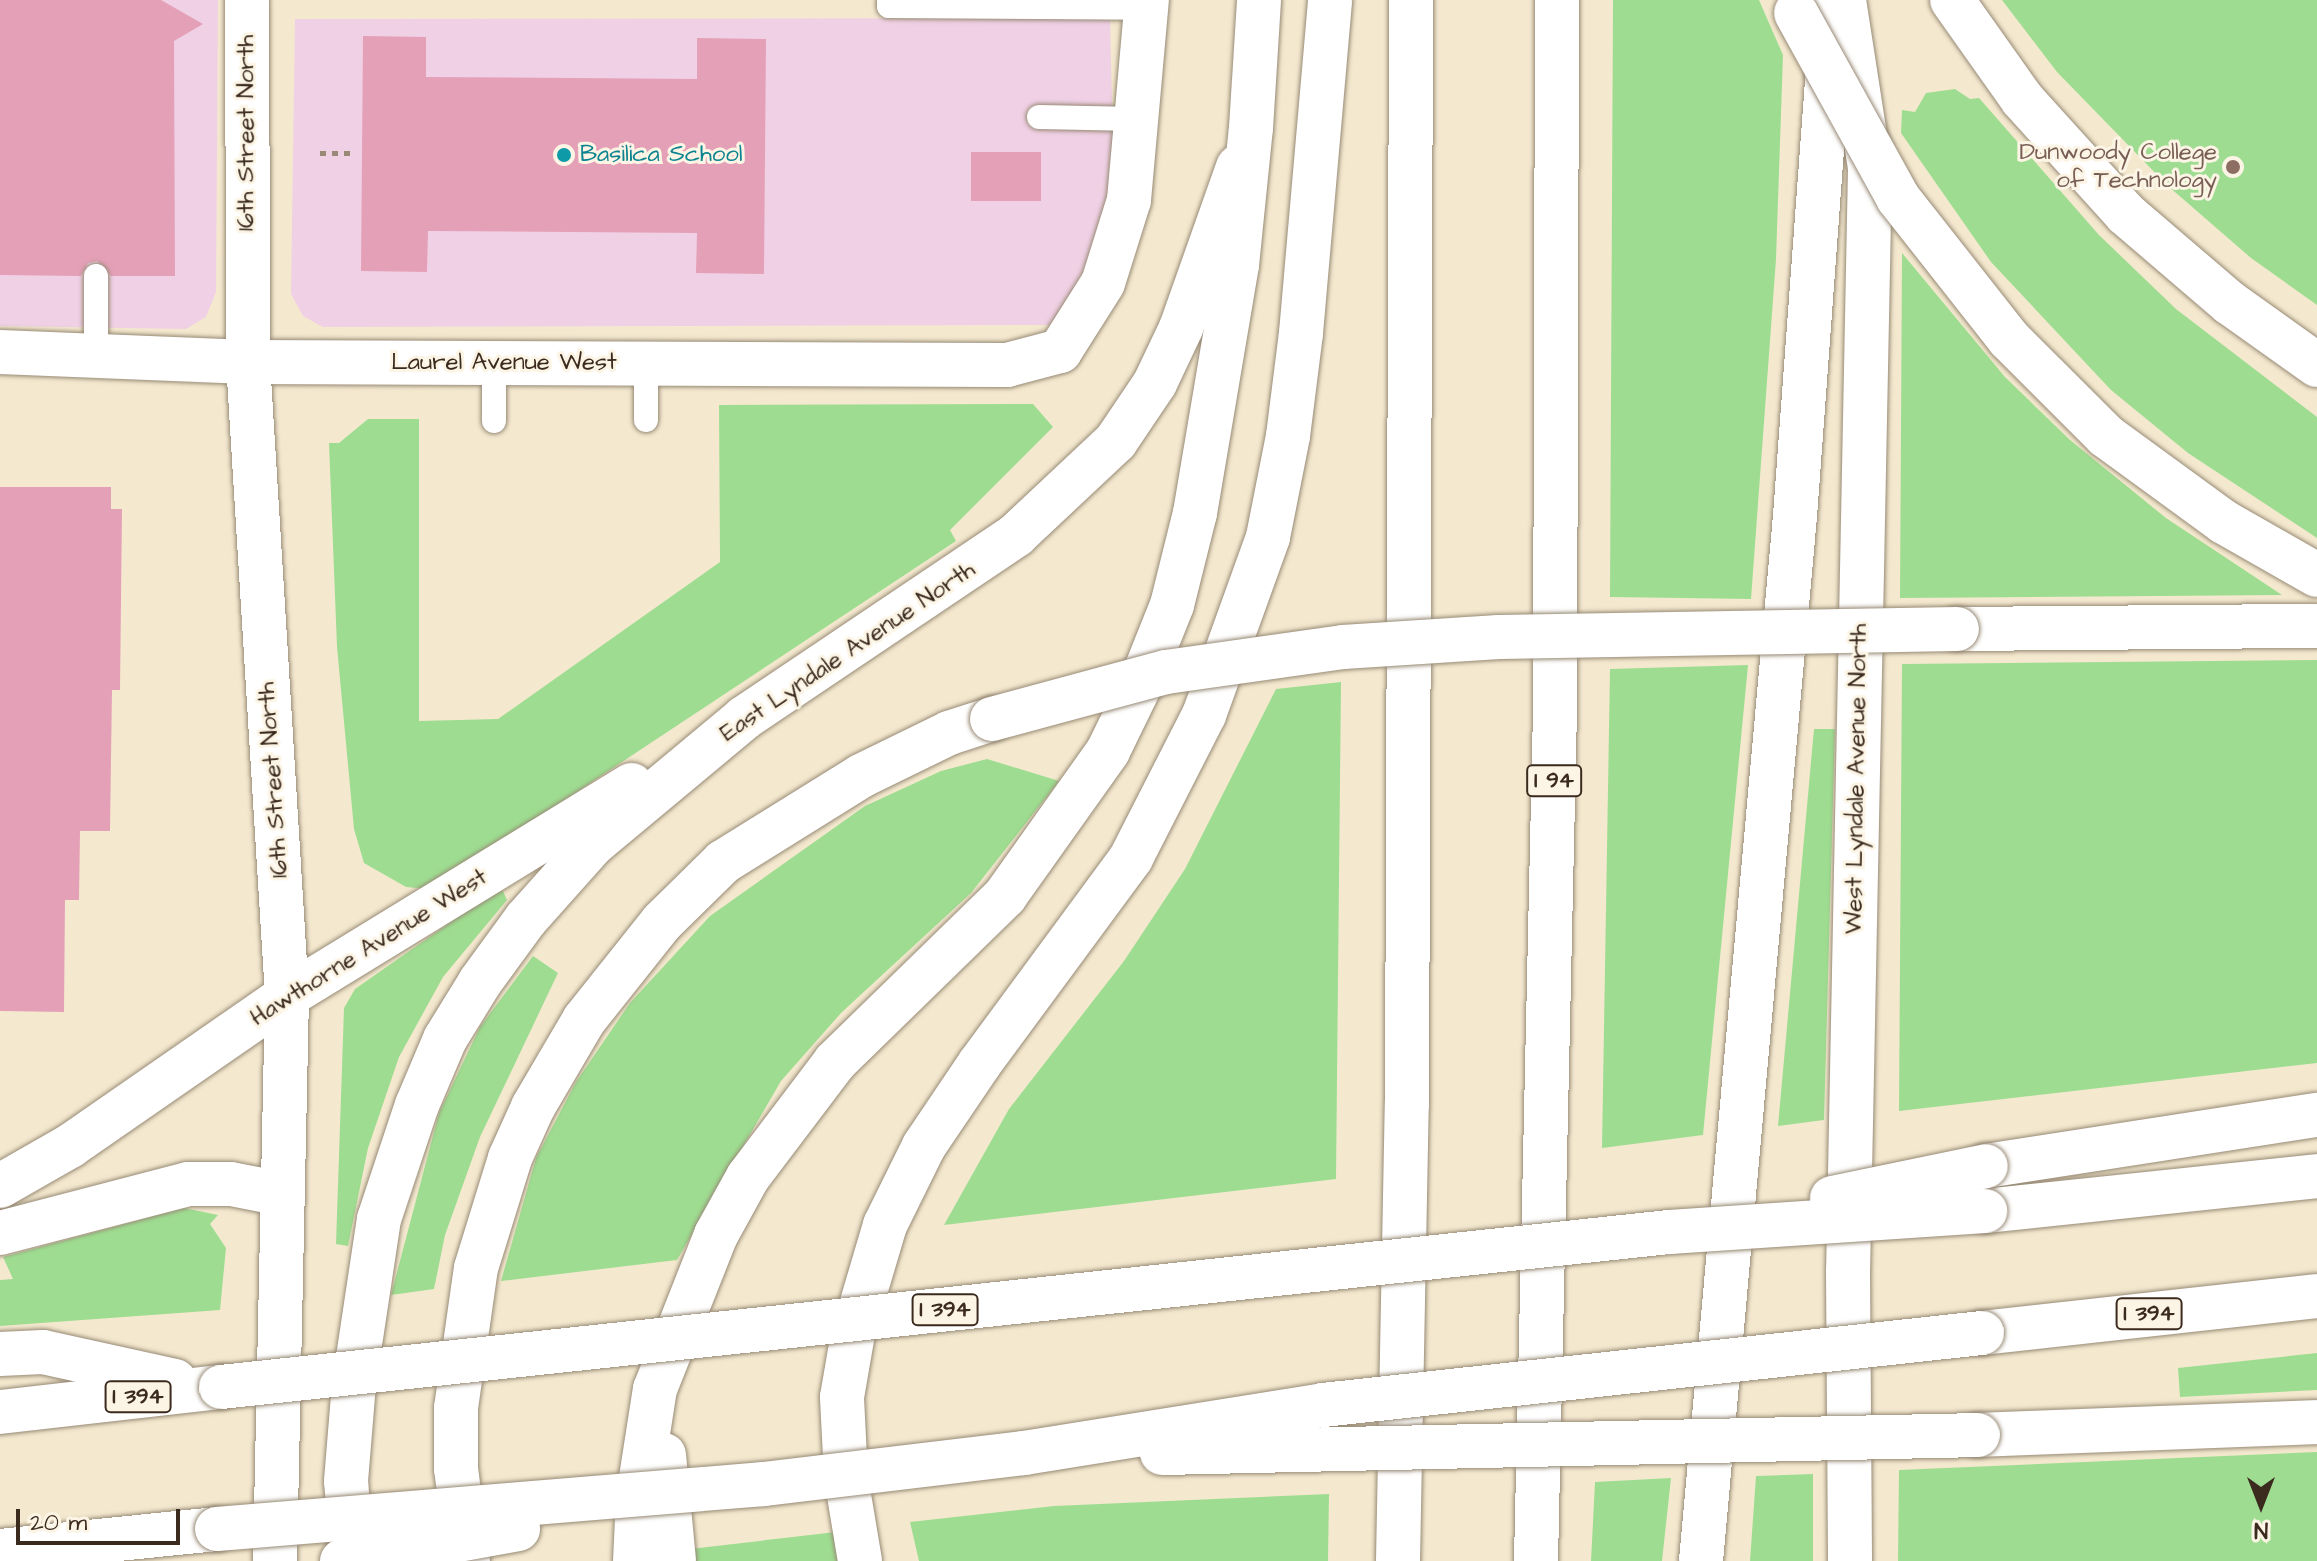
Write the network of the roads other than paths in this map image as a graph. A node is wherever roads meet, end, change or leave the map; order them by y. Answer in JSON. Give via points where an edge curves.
{"nodes":[{"id":1,"x":247,"y":0,"type":"edge"},
{"id":2,"x":889,"y":0,"type":"edge"},
{"id":3,"x":1259,"y":0,"type":"edge"},
{"id":4,"x":1330,"y":0,"type":"edge"},
{"id":5,"x":1411,"y":0,"type":"edge"},
{"id":6,"x":1557,"y":0,"type":"edge"},
{"id":7,"x":1791,"y":0,"type":"edge"},
{"id":8,"x":1833,"y":0,"type":"edge"},
{"id":9,"x":1844,"y":0,"type":"edge"},
{"id":10,"x":1952,"y":0,"type":"edge"},
{"id":11,"x":1147,"y":4,"type":"edge"},
{"id":12,"x":1039,"y":117,"type":"dead end"},
{"id":13,"x":1137,"y":119,"type":"junction"},
{"id":14,"x":1251,"y":128,"type":"junction"},
{"id":15,"x":96,"y":276,"type":"dead end"},
{"id":16,"x":0,"y":352,"type":"edge"},
{"id":17,"x":96,"y":356,"type":"junction"},
{"id":18,"x":248,"y":362,"type":"junction"},
{"id":19,"x":494,"y":363,"type":"junction"},
{"id":20,"x":646,"y":363,"type":"junction"},
{"id":21,"x":2317,"y":365,"type":"edge"},
{"id":22,"x":646,"y":420,"type":"dead end"},
{"id":23,"x":494,"y":421,"type":"dead end"},
{"id":24,"x":2317,"y":575,"type":"edge"},
{"id":25,"x":2317,"y":626,"type":"edge"},
{"id":26,"x":744,"y":718,"type":"junction"},
{"id":27,"x":287,"y":996,"type":"junction"},
{"id":28,"x":2317,"y":1115,"type":"edge"},
{"id":29,"x":2317,"y":1176,"type":"edge"},
{"id":30,"x":0,"y":1186,"type":"edge"},
{"id":31,"x":283,"y":1194,"type":"junction"},
{"id":32,"x":1669,"y":1232,"type":"junction"},
{"id":33,"x":0,"y":1233,"type":"edge"},
{"id":34,"x":2317,"y":1296,"type":"edge"},
{"id":35,"x":0,"y":1354,"type":"edge"},
{"id":36,"x":215,"y":1388,"type":"junction"},
{"id":37,"x":655,"y":1389,"type":"junction"},
{"id":38,"x":0,"y":1412,"type":"edge"},
{"id":39,"x":2317,"y":1422,"type":"edge"},
{"id":40,"x":1024,"y":1453,"type":"junction"},
{"id":41,"x":764,"y":1484,"type":"junction"},
{"id":42,"x":0,"y":1551,"type":"edge"},
{"id":43,"x":275,"y":1561,"type":"edge"},
{"id":44,"x":342,"y":1561,"type":"edge"},
{"id":45,"x":352,"y":1561,"type":"edge"},
{"id":46,"x":468,"y":1561,"type":"edge"},
{"id":47,"x":635,"y":1561,"type":"edge"},
{"id":48,"x":674,"y":1561,"type":"edge"},
{"id":49,"x":860,"y":1561,"type":"edge"},
{"id":50,"x":1398,"y":1561,"type":"edge"},
{"id":51,"x":1536,"y":1561,"type":"edge"},
{"id":52,"x":1701,"y":1561,"type":"edge"},
{"id":53,"x":1850,"y":1561,"type":"edge"}],
"edges":[{"from":1,"to":18,"type":"main road","name":"16th Street North"},
{"from":2,"to":11,"type":"lane","via":[[889,6]]},
{"from":3,"to":14,"type":"main road","name":"East Lyndale Avenue North"},
{"from":4,"to":49,"type":"main road","via":[[1294,392],[1264,550],[1204,715],[1131,858],[924,1146],[885,1225],[853,1333],[842,1397],[846,1477]]},
{"from":5,"to":50,"type":"main road","via":[[1408,1058]]},
{"from":6,"to":51,"type":"main road","number":"I 94","via":[[1554,773]]},
{"from":7,"to":24,"type":"main road","bridge":true,"via":[[1898,198],[2009,339],[2106,436],[2224,522]]},
{"from":8,"to":52,"type":"main road","via":[[1795,516]]},
{"from":9,"to":53,"type":"main road","name":"West Lyndale Avenue North","via":[[1870,168],[1848,1255]]},
{"from":10,"to":21,"type":"main road","via":[[2022,99],[2126,214],[2177,261]]},
{"from":11,"to":13,"type":"main road","name":"Laurel Avenue West"},
{"from":12,"to":13,"type":"lane"},
{"from":13,"to":20,"type":"main road","name":"Laurel Avenue West","via":[[1129,200],[1103,283],[1060,351],[1007,365]]},
{"from":14,"to":26,"type":"main road","name":"East Lyndale Avenue North","via":[[1181,328],[1155,383],[1116,441],[1016,535]]},
{"from":14,"to":37,"type":"main road","via":[[1237,265],[1195,513],[1172,605],[1140,685],[1108,751],[1005,896],[845,1053],[792,1113],[716,1235]]},
{"from":15,"to":17,"type":"lane"},
{"from":16,"to":17,"type":"main road","name":"Laurel Avenue West"},
{"from":17,"to":18,"type":"main road","name":"Laurel Avenue West"},
{"from":18,"to":19,"type":"main road","name":"Laurel Avenue West"},
{"from":18,"to":27,"type":"main road","name":"16th Street North"},
{"from":19,"to":20,"type":"main road","name":"Laurel Avenue West"},
{"from":19,"to":23,"type":"lane"},
{"from":20,"to":22,"type":"lane"},
{"from":25,"to":46,"type":"main road","bridge":true,"via":[[1499,637],[1343,647],[1166,672],[949,733],[861,776],[723,862],[662,922],[584,1020],[533,1107],[510,1158],[476,1268],[456,1408],[456,1469]]},
{"from":26,"to":27,"type":"main road","name":"Hawthorne Avenue West"},
{"from":26,"to":45,"type":"main road","name":"East Lyndale Avenue North","via":[[593,844],[526,919],[445,1039],[396,1164],[366,1289],[346,1481]]},
{"from":27,"to":30,"type":"main road","name":"Hawthorne Avenue West","via":[[70,1146]]},
{"from":27,"to":31,"type":"main road","name":"16th Street North"},
{"from":28,"to":32,"type":"main road","bridge":true,"via":[[1986,1166]]},
{"from":29,"to":32,"type":"main road","number":"I 394","bridge":true,"via":[[1985,1211]]},
{"from":31,"to":33,"type":"main road","via":[[231,1184],[188,1184]]},
{"from":31,"to":43,"type":"main road","name":"16th Street North"},
{"from":32,"to":36,"type":"main road","number":"I 394","bridge":true},
{"from":34,"to":40,"type":"main road","number":"I 394","bridge":true,"via":[[1323,1405]]},
{"from":35,"to":36,"type":"main road","via":[[43,1352]]},
{"from":36,"to":38,"type":"main road","number":"I 394"},
{"from":37,"to":47,"type":"main road","via":[[638,1497]]},
{"from":37,"to":48,"type":"main road"},
{"from":39,"to":40,"type":"main road","bridge":true,"via":[[1326,1452]]},
{"from":40,"to":41,"type":"main road","number":"I 394","bridge":true},
{"from":41,"to":42,"type":"main road","number":"I 394","bridge":true},
{"from":41,"to":44,"type":"main road","bridge":true}]}
